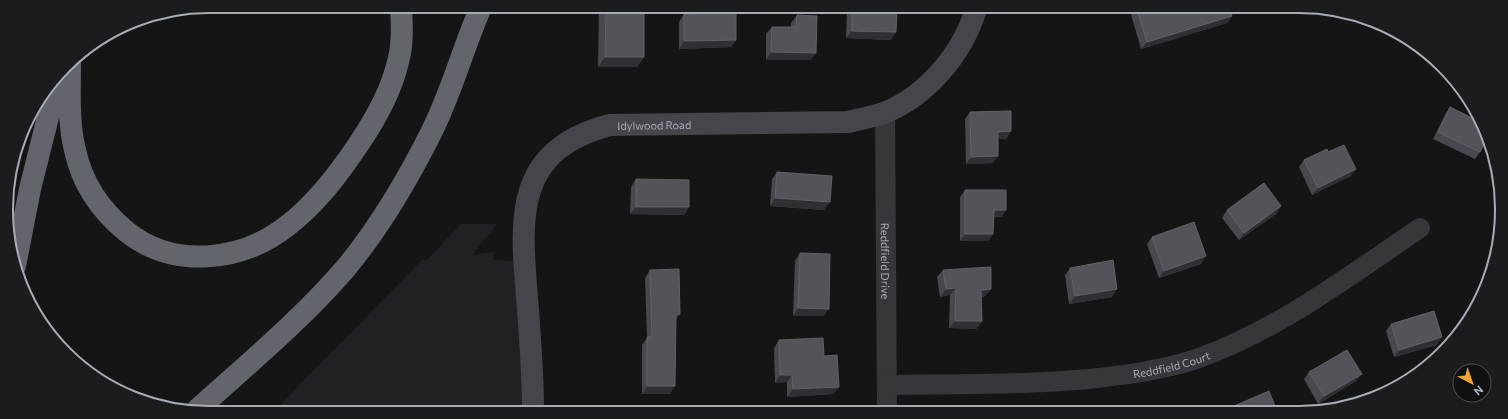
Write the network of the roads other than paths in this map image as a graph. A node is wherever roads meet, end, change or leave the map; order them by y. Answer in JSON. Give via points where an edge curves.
{"nodes":[{"id":1,"x":401,"y":13,"type":"edge"},
{"id":2,"x":478,"y":13,"type":"edge"},
{"id":3,"x":974,"y":13,"type":"edge"},
{"id":4,"x":70,"y":72,"type":"edge"},
{"id":5,"x":55,"y":89,"type":"edge"},
{"id":6,"x":885,"y":112,"type":"junction"},
{"id":7,"x":1420,"y":228,"type":"dead end"},
{"id":8,"x":18,"y":251,"type":"edge"},
{"id":9,"x":887,"y":385,"type":"junction"},
{"id":10,"x":201,"y":406,"type":"edge"},
{"id":11,"x":534,"y":406,"type":"edge"},
{"id":12,"x":887,"y":406,"type":"edge"}],
"edges":[{"from":1,"to":4,"type":"highway","via":[[399,61],[390,88],[368,130],[341,170],[315,201],[287,226],[264,241],[239,252],[212,257],[179,255],[136,239],[115,223],[97,201],[84,178],[75,150],[70,115]]},
{"from":2,"to":10,"type":"highway","via":[[433,130],[406,180],[376,227],[310,308]]},
{"from":3,"to":6,"type":"main road","name":"Idylwood Road","via":[[963,39],[947,64],[908,100]]},
{"from":5,"to":8,"type":"highway","via":[[30,189]]},
{"from":6,"to":9,"type":"street","name":"Reddfield Drive"},
{"from":6,"to":11,"type":"main road","name":"Idylwood Road","via":[[848,122],[610,125],[590,130],[570,140],[552,155],[538,173],[529,192],[524,212],[523,254]]},
{"from":7,"to":9,"type":"street","name":"Reddfield Court","via":[[1286,317],[1199,358],[1161,369],[1118,376],[1043,383]]},
{"from":9,"to":12,"type":"street","name":"Reddfield Drive"}]}
